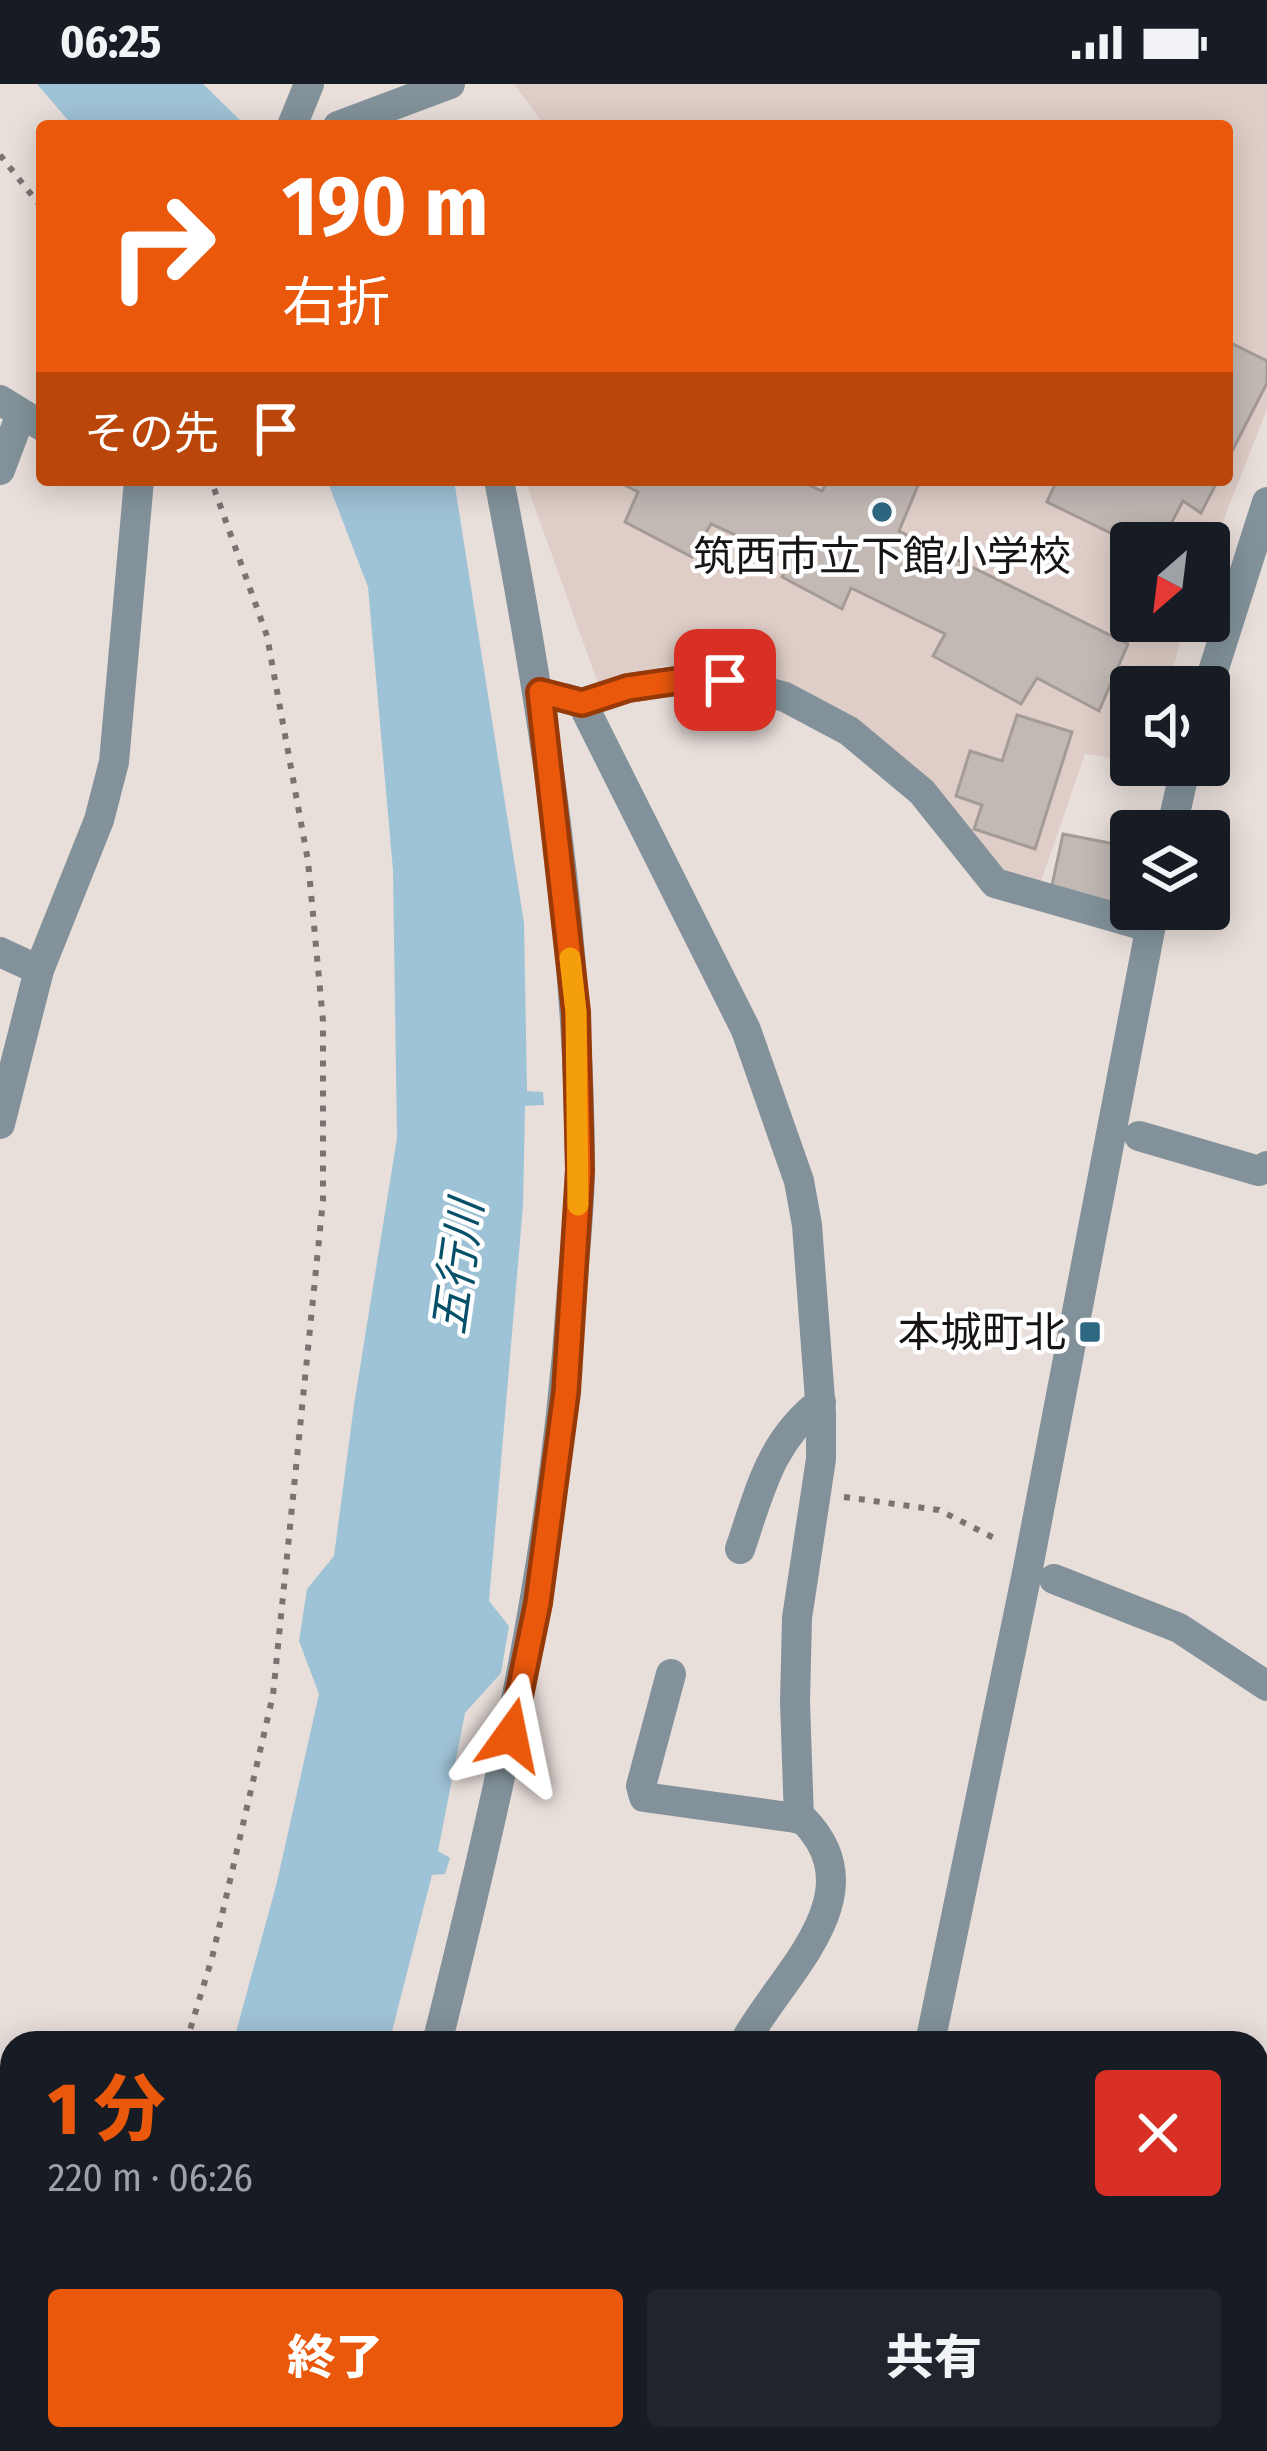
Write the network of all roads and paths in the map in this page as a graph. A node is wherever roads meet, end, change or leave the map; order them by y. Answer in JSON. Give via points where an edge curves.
{"nodes":[{"id":1,"x":309,"y":84,"type":"edge"},
{"id":2,"x":450,"y":84,"type":"edge"},
{"id":3,"x":299,"y":120,"type":"edge"},
{"id":4,"x":354,"y":120,"type":"edge"},
{"id":5,"x":0,"y":155,"type":"edge"},
{"id":6,"x":36,"y":200,"type":"edge"},
{"id":7,"x":21,"y":414,"type":"edge"},
{"id":8,"x":0,"y":470,"type":"edge"},
{"id":9,"x":138,"y":486,"type":"edge"},
{"id":10,"x":213,"y":486,"type":"edge"},
{"id":11,"x":500,"y":486,"type":"edge"},
{"id":12,"x":1267,"y":502,"type":"edge"},
{"id":13,"x":1215,"y":666,"type":"edge"},
{"id":14,"x":540,"y":692,"type":"junction"},
{"id":15,"x":582,"y":703,"type":"junction"},
{"id":16,"x":1110,"y":909,"type":"edge"},
{"id":17,"x":1150,"y":930,"type":"edge"},
{"id":18,"x":0,"y":952,"type":"edge"},
{"id":19,"x":39,"y":970,"type":"junction"},
{"id":20,"x":0,"y":1124,"type":"edge"},
{"id":21,"x":1139,"y":1136,"type":"dead end"},
{"id":22,"x":1267,"y":1166,"type":"edge"},
{"id":23,"x":820,"y":1402,"type":"junction"},
{"id":24,"x":837,"y":1496,"type":"dead end"},
{"id":25,"x":1000,"y":1541,"type":"dead end"},
{"id":26,"x":740,"y":1549,"type":"dead end"},
{"id":27,"x":1054,"y":1579,"type":"dead end"},
{"id":28,"x":671,"y":1674,"type":"dead end"},
{"id":29,"x":1267,"y":1685,"type":"edge"},
{"id":30,"x":799,"y":1819,"type":"junction"},
{"id":31,"x":190,"y":2031,"type":"edge"},
{"id":32,"x":440,"y":2031,"type":"edge"},
{"id":33,"x":752,"y":2031,"type":"edge"},
{"id":34,"x":932,"y":2031,"type":"edge"}],
"edges":[{"from":1,"to":3,"type":"street"},
{"from":2,"to":4,"type":"street"},
{"from":5,"to":6,"type":"path"},
{"from":7,"to":8,"type":"street"},
{"from":9,"to":19,"type":"street","via":[[114,762]]},
{"from":10,"to":31,"type":"path","via":[[267,636],[308,861],[323,1021],[323,1200],[274,1695]]},
{"from":11,"to":14,"type":"street"},
{"from":12,"to":13,"type":"street"},
{"from":14,"to":15,"type":"street"},
{"from":14,"to":32,"type":"street","via":[[576,1012],[580,1170],[566,1392],[538,1603]]},
{"from":15,"to":16,"type":"street","via":[[676,681],[725,680],[785,698],[849,731],[922,792],[995,883]]},
{"from":15,"to":23,"type":"street","via":[[746,1030],[799,1181]]},
{"from":17,"to":34,"type":"street"},
{"from":18,"to":19,"type":"street"},
{"from":19,"to":20,"type":"street"},
{"from":21,"to":22,"type":"street","via":[[1259,1171]]},
{"from":23,"to":26,"type":"street","via":[[773,1453]]},
{"from":23,"to":30,"type":"street","via":[[821,1459],[797,1618]]},
{"from":24,"to":25,"type":"path","via":[[939,1510]]},
{"from":27,"to":29,"type":"street","via":[[1179,1628]]},
{"from":28,"to":30,"type":"street","via":[[644,1797]]},
{"from":30,"to":33,"type":"street","via":[[820,1837],[832,1879],[825,1917]]}]}
